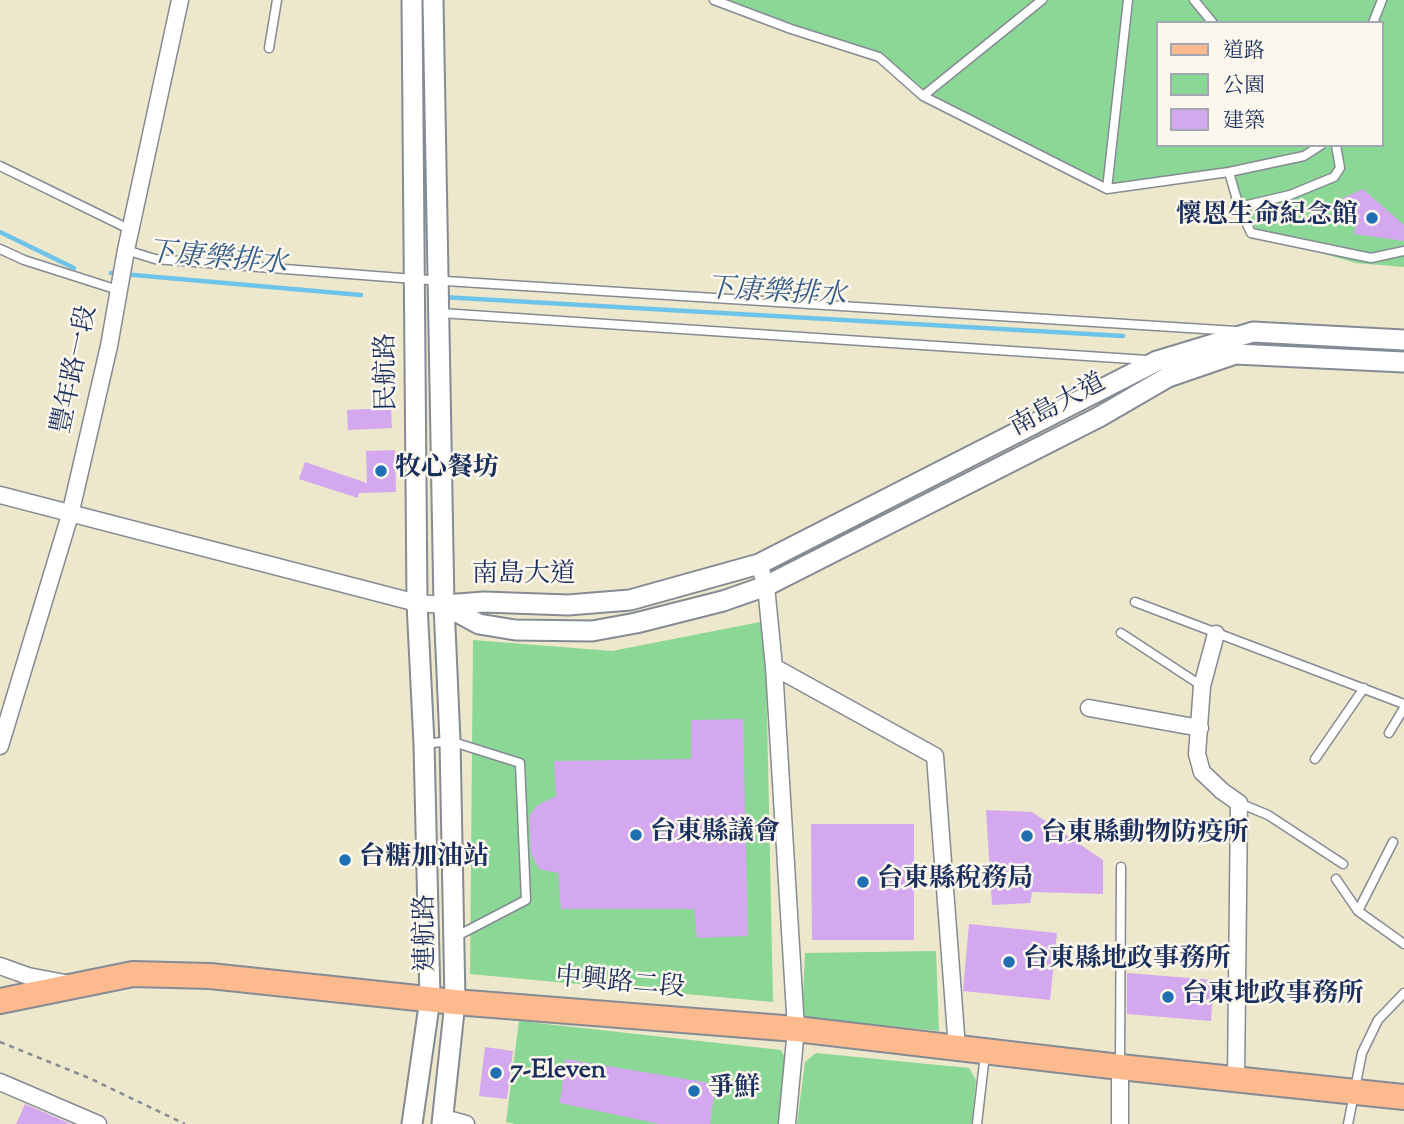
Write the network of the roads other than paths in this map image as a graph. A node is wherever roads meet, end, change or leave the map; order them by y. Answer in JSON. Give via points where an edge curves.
{"nodes":[{"id":1,"x":180,"y":0,"type":"edge"},
{"id":2,"x":277,"y":0,"type":"edge"},
{"id":3,"x":412,"y":0,"type":"edge"},
{"id":4,"x":433,"y":0,"type":"edge"},
{"id":5,"x":714,"y":0,"type":"edge"},
{"id":6,"x":1042,"y":0,"type":"edge"},
{"id":7,"x":1128,"y":0,"type":"edge"},
{"id":8,"x":1194,"y":0,"type":"edge"},
{"id":9,"x":1382,"y":0,"type":"edge"},
{"id":10,"x":1211,"y":21,"type":"edge"},
{"id":11,"x":1374,"y":21,"type":"edge"},
{"id":12,"x":269,"y":48,"type":"dead end"},
{"id":13,"x":923,"y":96,"type":"junction"},
{"id":14,"x":1317,"y":147,"type":"edge"},
{"id":15,"x":1336,"y":147,"type":"edge"},
{"id":16,"x":0,"y":166,"type":"edge"},
{"id":17,"x":1230,"y":172,"type":"junction"},
{"id":18,"x":1107,"y":189,"type":"junction"},
{"id":19,"x":1239,"y":207,"type":"junction"},
{"id":20,"x":131,"y":230,"type":"junction"},
{"id":21,"x":0,"y":249,"type":"edge"},
{"id":22,"x":126,"y":250,"type":"junction"},
{"id":23,"x":1404,"y":251,"type":"edge"},
{"id":24,"x":414,"y":279,"type":"junction"},
{"id":25,"x":438,"y":280,"type":"junction"},
{"id":26,"x":118,"y":290,"type":"junction"},
{"id":27,"x":439,"y":313,"type":"junction"},
{"id":28,"x":1253,"y":332,"type":"junction"},
{"id":29,"x":1404,"y":340,"type":"edge"},
{"id":30,"x":1157,"y":361,"type":"junction"},
{"id":31,"x":1404,"y":362,"type":"edge"},
{"id":32,"x":0,"y":495,"type":"edge"},
{"id":33,"x":70,"y":515,"type":"junction"},
{"id":34,"x":759,"y":564,"type":"junction"},
{"id":35,"x":766,"y":586,"type":"junction"},
{"id":36,"x":1135,"y":602,"type":"dead end"},
{"id":37,"x":417,"y":603,"type":"junction"},
{"id":38,"x":444,"y":605,"type":"junction"},
{"id":39,"x":1121,"y":633,"type":"dead end"},
{"id":40,"x":1216,"y":634,"type":"junction"},
{"id":41,"x":774,"y":667,"type":"junction"},
{"id":42,"x":1202,"y":686,"type":"junction"},
{"id":43,"x":1364,"y":688,"type":"junction"},
{"id":44,"x":1404,"y":706,"type":"edge"},
{"id":45,"x":1089,"y":708,"type":"dead end"},
{"id":46,"x":1199,"y":729,"type":"junction"},
{"id":47,"x":1389,"y":733,"type":"dead end"},
{"id":48,"x":450,"y":741,"type":"junction"},
{"id":49,"x":424,"y":744,"type":"junction"},
{"id":50,"x":0,"y":746,"type":"edge"},
{"id":51,"x":1315,"y":759,"type":"dead end"},
{"id":52,"x":1239,"y":803,"type":"junction"},
{"id":53,"x":1393,"y":842,"type":"dead end"},
{"id":54,"x":1343,"y":864,"type":"dead end"},
{"id":55,"x":1121,"y":867,"type":"dead end"},
{"id":56,"x":1336,"y":879,"type":"dead end"},
{"id":57,"x":1358,"y":911,"type":"junction"},
{"id":58,"x":454,"y":937,"type":"junction"},
{"id":59,"x":1404,"y":944,"type":"edge"},
{"id":60,"x":0,"y":967,"type":"edge"},
{"id":61,"x":74,"y":985,"type":"junction"},
{"id":62,"x":1404,"y":993,"type":"edge"},
{"id":63,"x":430,"y":999,"type":"junction"},
{"id":64,"x":0,"y":1001,"type":"edge"},
{"id":65,"x":455,"y":1002,"type":"junction"},
{"id":66,"x":796,"y":1029,"type":"junction"},
{"id":67,"x":957,"y":1048,"type":"junction"},
{"id":68,"x":985,"y":1051,"type":"junction"},
{"id":69,"x":1120,"y":1067,"type":"junction"},
{"id":70,"x":1236,"y":1079,"type":"junction"},
{"id":71,"x":0,"y":1082,"type":"edge"},
{"id":72,"x":1352,"y":1092,"type":"junction"},
{"id":73,"x":1404,"y":1097,"type":"edge"},
{"id":74,"x":443,"y":1121,"type":"edge"},
{"id":75,"x":98,"y":1124,"type":"edge"},
{"id":76,"x":412,"y":1124,"type":"edge"},
{"id":77,"x":466,"y":1124,"type":"edge"},
{"id":78,"x":786,"y":1124,"type":"edge"},
{"id":79,"x":977,"y":1124,"type":"edge"},
{"id":80,"x":1120,"y":1124,"type":"edge"},
{"id":81,"x":1348,"y":1124,"type":"edge"}],
"edges":[{"from":1,"to":20,"type":"street","name":"豐年路一段"},
{"from":2,"to":12,"type":"lane"},
{"from":3,"to":24,"type":"street","name":"民航路"},
{"from":4,"to":25,"type":"street","name":"民航路"},
{"from":5,"to":13,"type":"lane","via":[[879,57]]},
{"from":6,"to":13,"type":"lane"},
{"from":7,"to":18,"type":"lane"},
{"from":8,"to":10,"type":"lane"},
{"from":9,"to":11,"type":"lane"},
{"from":13,"to":18,"type":"lane"},
{"from":14,"to":17,"type":"lane","via":[[1304,156]]},
{"from":15,"to":19,"type":"lane","via":[[1340,168],[1334,177],[1290,195]]},
{"from":16,"to":20,"type":"lane"},
{"from":17,"to":18,"type":"lane"},
{"from":17,"to":19,"type":"lane"},
{"from":19,"to":23,"type":"lane","via":[[1251,233],[1371,258]]},
{"from":20,"to":22,"type":"street","name":"豐年路一段"},
{"from":21,"to":26,"type":"lane"},
{"from":22,"to":24,"type":"lane","via":[[155,259]]},
{"from":22,"to":26,"type":"street","name":"豐年路一段"},
{"from":24,"to":25,"type":"lane"},
{"from":24,"to":37,"type":"street","name":"民航路"},
{"from":25,"to":27,"type":"street","name":"民航路"},
{"from":25,"to":28,"type":"lane"},
{"from":26,"to":33,"type":"street","name":"豐年路一段"},
{"from":27,"to":30,"type":"lane"},
{"from":27,"to":38,"type":"street","name":"民航路"},
{"from":28,"to":29,"type":"street","name":"南島大道"},
{"from":28,"to":30,"type":"street","name":"南島大道"},
{"from":30,"to":34,"type":"street","name":"南島大道"},
{"from":31,"to":35,"type":"street","name":"南島大道","via":[[1235,354],[1168,377],[1099,417]]},
{"from":32,"to":33,"type":"street"},
{"from":33,"to":37,"type":"street"},
{"from":33,"to":50,"type":"street","name":"豐年路一段"},
{"from":34,"to":35,"type":"street"},
{"from":34,"to":38,"type":"street","name":"南島大道","via":[[630,600]]},
{"from":35,"to":38,"type":"street","name":"南島大道","via":[[723,601],[592,631],[515,630],[479,624]]},
{"from":35,"to":41,"type":"street"},
{"from":36,"to":40,"type":"lane"},
{"from":37,"to":38,"type":"street"},
{"from":37,"to":49,"type":"street","name":"民航路"},
{"from":38,"to":48,"type":"street","name":"民航路"},
{"from":39,"to":42,"type":"lane"},
{"from":40,"to":42,"type":"street"},
{"from":40,"to":43,"type":"lane"},
{"from":41,"to":66,"type":"street"},
{"from":41,"to":67,"type":"street","via":[[935,756]]},
{"from":42,"to":46,"type":"street"},
{"from":43,"to":44,"type":"lane"},
{"from":43,"to":51,"type":"lane"},
{"from":44,"to":47,"type":"lane"},
{"from":45,"to":46,"type":"street"},
{"from":46,"to":52,"type":"street","via":[[1197,754],[1202,772]]},
{"from":48,"to":49,"type":"lane"},
{"from":48,"to":58,"type":"street","name":"連航路"},
{"from":48,"to":58,"type":"lane","via":[[520,763],[526,900]]},
{"from":49,"to":63,"type":"street","name":"連航路"},
{"from":52,"to":54,"type":"lane","via":[[1268,815]]},
{"from":52,"to":70,"type":"street"},
{"from":53,"to":57,"type":"lane"},
{"from":55,"to":69,"type":"lane"},
{"from":56,"to":57,"type":"lane"},
{"from":57,"to":59,"type":"lane"},
{"from":58,"to":65,"type":"street","name":"連航路"},
{"from":60,"to":61,"type":"street"},
{"from":61,"to":63,"type":"main road","name":"中興路二段","via":[[133,974],[210,976]]},
{"from":61,"to":64,"type":"main road","name":"中興路二段"},
{"from":62,"to":72,"type":"lane","via":[[1378,1020],[1362,1053]]},
{"from":63,"to":65,"type":"main road","name":"中興路二段"},
{"from":63,"to":76,"type":"street","name":"連航路"},
{"from":65,"to":66,"type":"main road","name":"中興路二段"},
{"from":65,"to":74,"type":"street","name":"連航路"},
{"from":66,"to":67,"type":"main road","name":"中興路二段"},
{"from":66,"to":78,"type":"street"},
{"from":67,"to":68,"type":"main road","name":"中興路二段"},
{"from":68,"to":69,"type":"main road","name":"中興路二段"},
{"from":68,"to":79,"type":"lane"},
{"from":69,"to":70,"type":"main road","name":"中興路二段"},
{"from":69,"to":80,"type":"street"},
{"from":70,"to":72,"type":"main road","name":"中興路二段"},
{"from":71,"to":75,"type":"street"},
{"from":72,"to":73,"type":"main road","name":"中興路二段"},
{"from":72,"to":81,"type":"lane"},
{"from":74,"to":77,"type":"street"}]}
